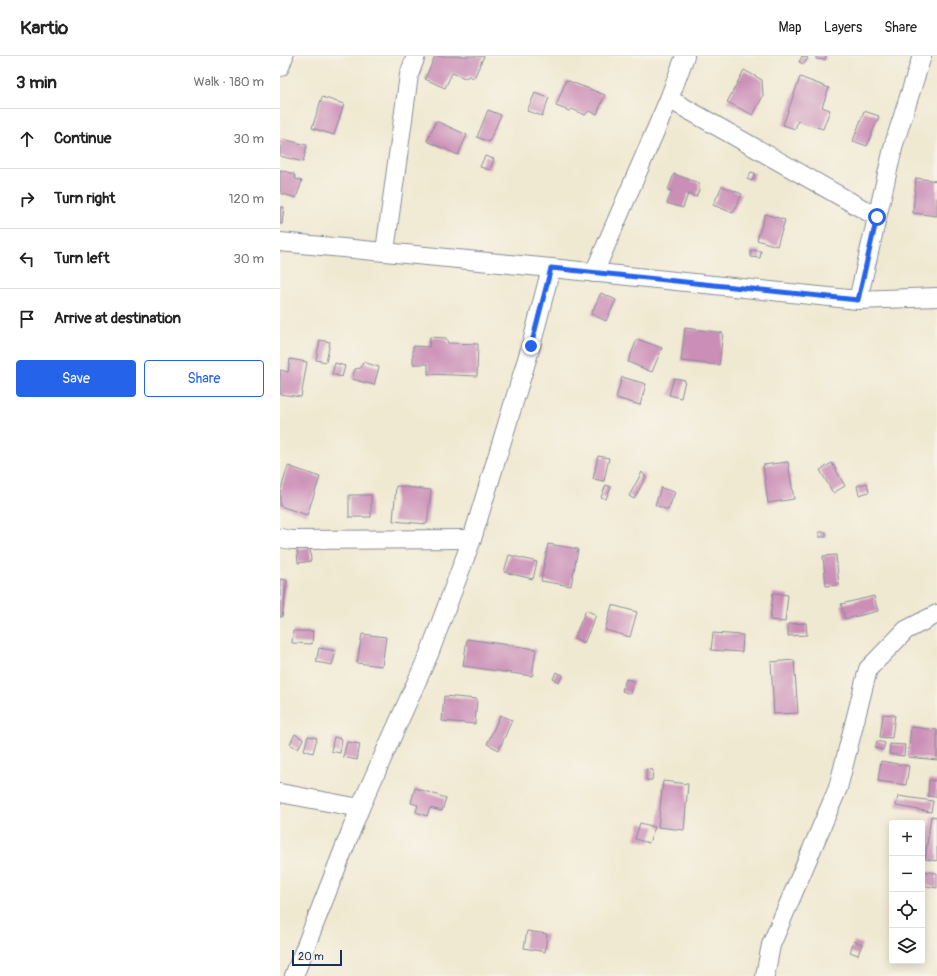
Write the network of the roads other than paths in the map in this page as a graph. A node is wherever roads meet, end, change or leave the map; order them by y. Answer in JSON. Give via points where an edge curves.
{"nodes":[{"id":1,"x":284,"y":56,"type":"edge"},
{"id":2,"x":416,"y":56,"type":"edge"},
{"id":3,"x":685,"y":56,"type":"edge"},
{"id":4,"x":922,"y":56,"type":"edge"},
{"id":5,"x":280,"y":67,"type":"edge"},
{"id":6,"x":670,"y":99,"type":"junction"},
{"id":7,"x":877,"y":217,"type":"junction"},
{"id":8,"x":280,"y":242,"type":"edge"},
{"id":9,"x":385,"y":251,"type":"junction"},
{"id":10,"x":551,"y":268,"type":"junction"},
{"id":11,"x":594,"y":273,"type":"junction"},
{"id":12,"x":937,"y":296,"type":"edge"},
{"id":13,"x":858,"y":300,"type":"junction"},
{"id":14,"x":280,"y":538,"type":"edge"},
{"id":15,"x":472,"y":539,"type":"junction"},
{"id":16,"x":937,"y":614,"type":"edge"},
{"id":17,"x":280,"y":793,"type":"edge"},
{"id":18,"x":360,"y":808,"type":"junction"},
{"id":19,"x":294,"y":976,"type":"edge"},
{"id":20,"x":765,"y":976,"type":"edge"}],
"edges":[{"from":1,"to":5,"type":"street"},
{"from":2,"to":9,"type":"street","via":[[409,75]]},
{"from":3,"to":6,"type":"street"},
{"from":4,"to":7,"type":"street","via":[[894,144]]},
{"from":6,"to":7,"type":"street"},
{"from":6,"to":11,"type":"street"},
{"from":7,"to":13,"type":"street"},
{"from":8,"to":9,"type":"street"},
{"from":9,"to":10,"type":"street"},
{"from":10,"to":11,"type":"street"},
{"from":10,"to":15,"type":"street","via":[[531,346]]},
{"from":11,"to":13,"type":"street"},
{"from":12,"to":13,"type":"street"},
{"from":14,"to":15,"type":"street"},
{"from":15,"to":18,"type":"street","via":[[429,654]]},
{"from":16,"to":20,"type":"street","via":[[906,630],[868,669],[838,788],[771,945]]},
{"from":17,"to":18,"type":"street"},
{"from":18,"to":19,"type":"street"}]}
